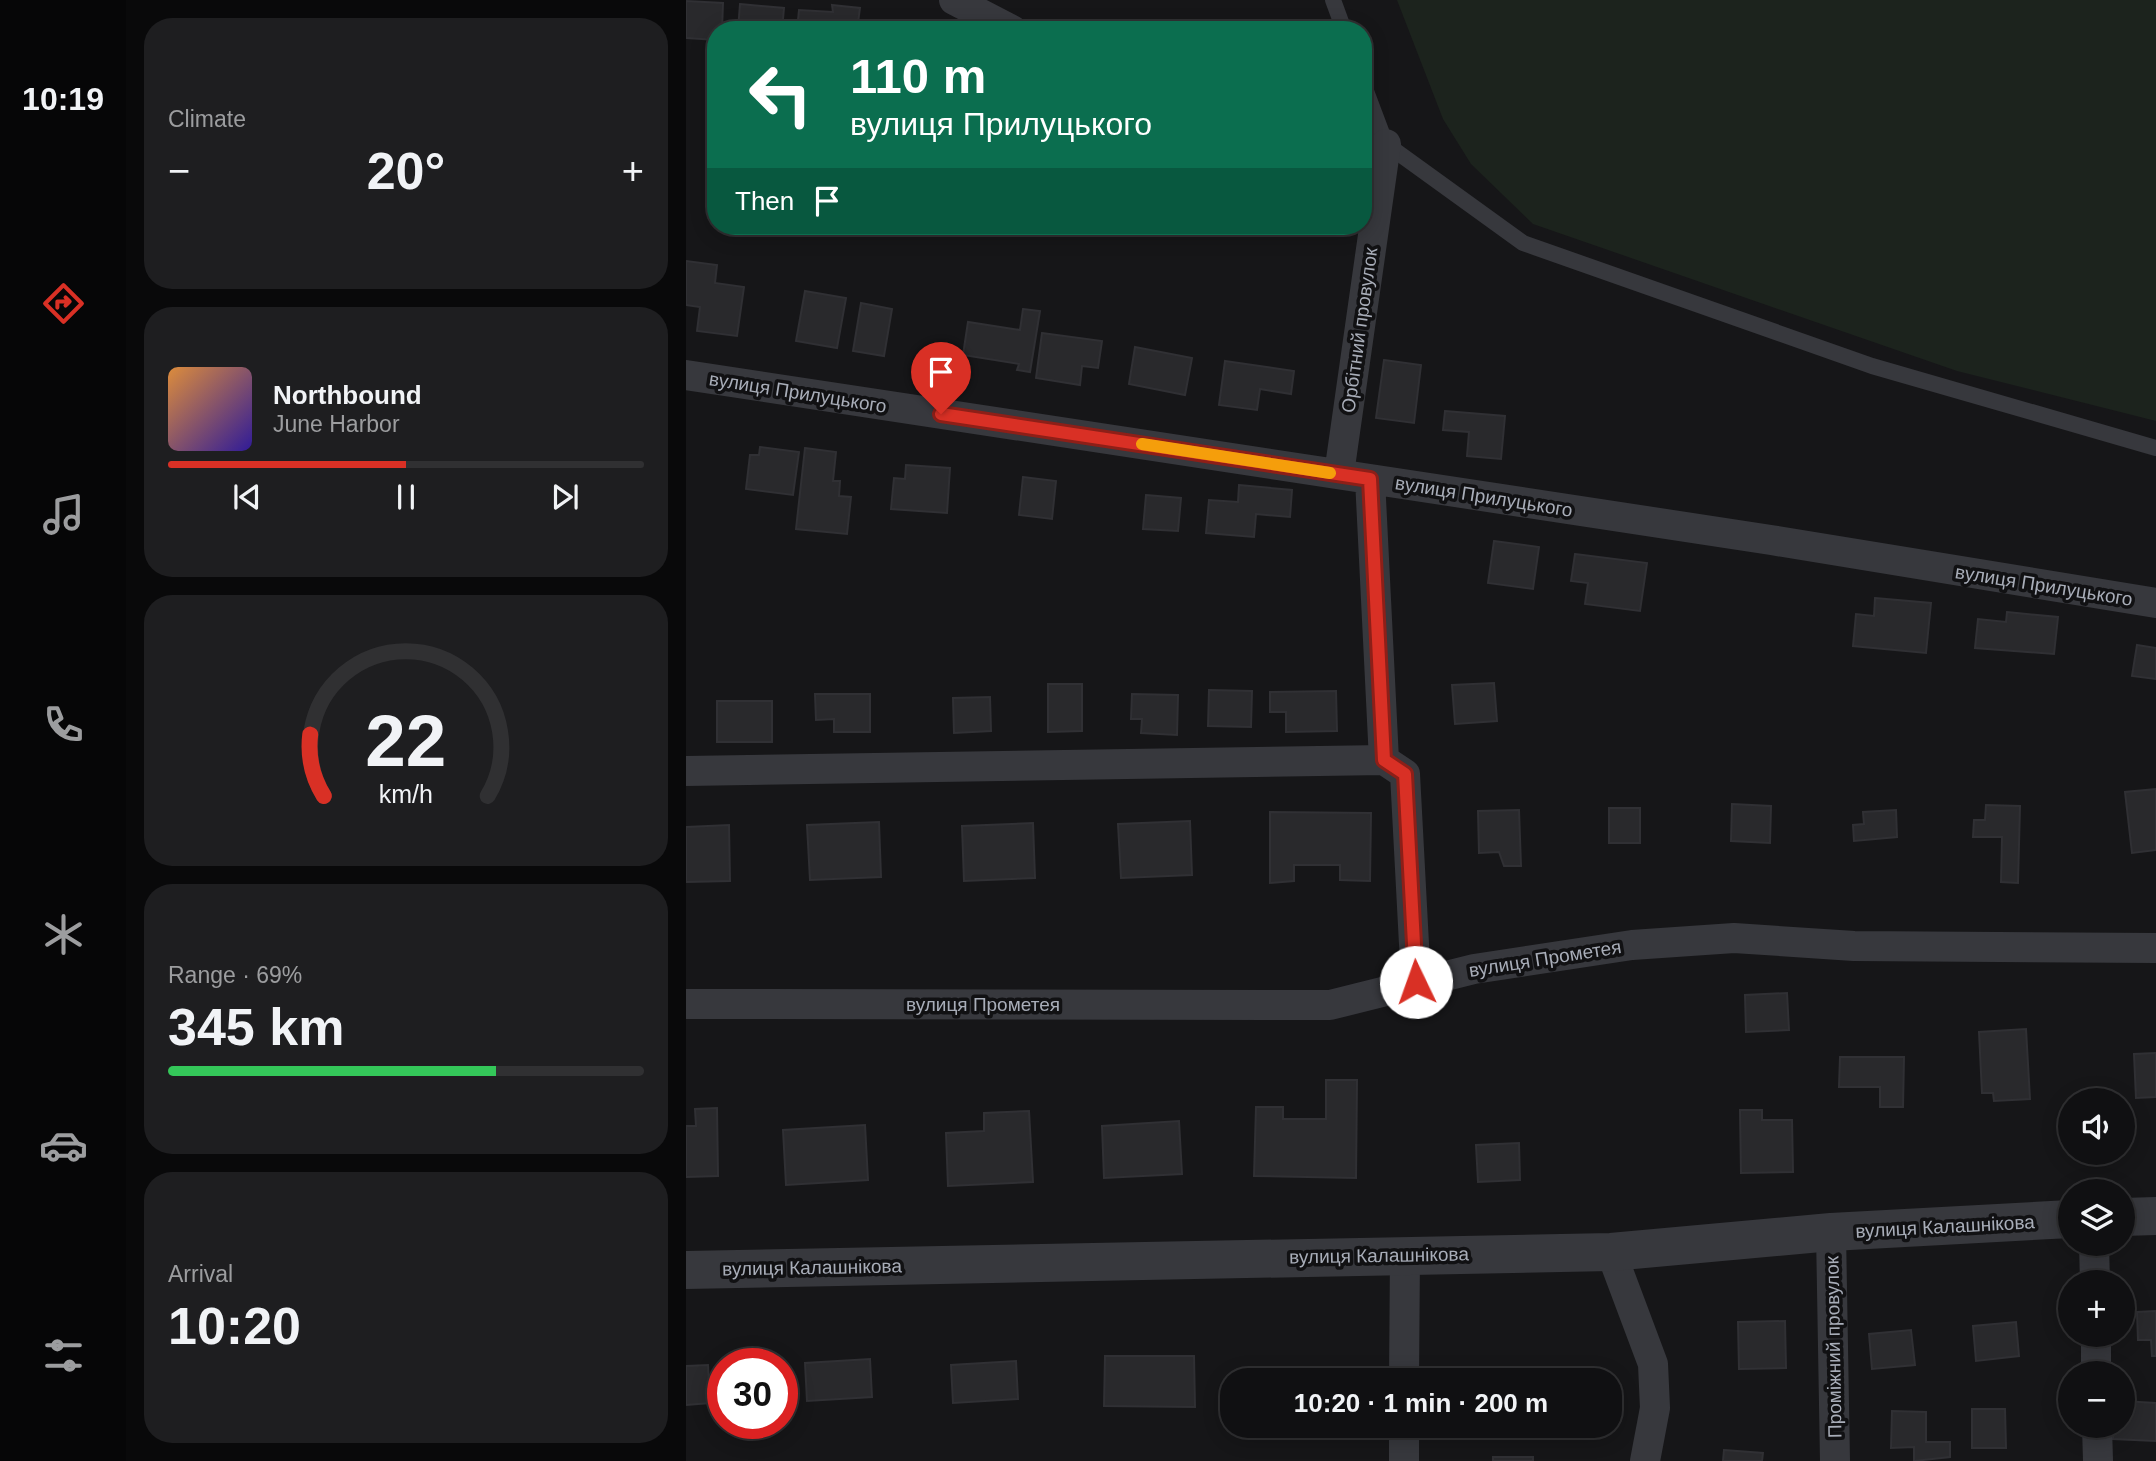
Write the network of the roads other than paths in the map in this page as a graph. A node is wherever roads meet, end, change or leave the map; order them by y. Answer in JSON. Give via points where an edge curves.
{"nodes":[{"id":1,"x":954,"y":0,"type":"edge"},
{"id":2,"x":1332,"y":0,"type":"edge"},
{"id":3,"x":995,"y":21,"type":"edge"},
{"id":4,"x":1340,"y":21,"type":"edge"},
{"id":5,"x":1372,"y":108,"type":"edge"},
{"id":6,"x":1385,"y":144,"type":"junction"},
{"id":7,"x":686,"y":375,"type":"edge"},
{"id":8,"x":2156,"y":448,"type":"edge"},
{"id":9,"x":1339,"y":474,"type":"junction"},
{"id":10,"x":1370,"y":479,"type":"junction"},
{"id":11,"x":2156,"y":603,"type":"edge"},
{"id":12,"x":1384,"y":760,"type":"junction"},
{"id":13,"x":686,"y":771,"type":"edge"},
{"id":14,"x":2156,"y":948,"type":"edge"},
{"id":15,"x":1416,"y":982,"type":"junction"},
{"id":16,"x":686,"y":1004,"type":"edge"},
{"id":17,"x":2156,"y":1216,"type":"edge"},
{"id":18,"x":2135,"y":1217,"type":"edge"},
{"id":19,"x":2058,"y":1220,"type":"edge"},
{"id":20,"x":1831,"y":1232,"type":"junction"},
{"id":21,"x":1611,"y":1252,"type":"junction"},
{"id":22,"x":1405,"y":1254,"type":"junction"},
{"id":23,"x":686,"y":1270,"type":"edge"},
{"id":24,"x":1404,"y":1368,"type":"edge"},
{"id":25,"x":1404,"y":1438,"type":"edge"},
{"id":26,"x":2097,"y":1438,"type":"edge"},
{"id":27,"x":1404,"y":1461,"type":"edge"},
{"id":28,"x":1645,"y":1461,"type":"edge"},
{"id":29,"x":1835,"y":1461,"type":"edge"},
{"id":30,"x":2098,"y":1461,"type":"edge"}],
"edges":[{"from":1,"to":3,"type":"street"},
{"from":2,"to":4,"type":"lane"},
{"from":5,"to":6,"type":"lane"},
{"from":6,"to":8,"type":"lane","via":[[1523,243],[1872,366]]},
{"from":6,"to":9,"type":"street","name":"Орбітний провулок"},
{"from":7,"to":9,"type":"street","name":"вулиця Прилуцького"},
{"from":9,"to":10,"type":"street","name":"вулиця Прилуцького"},
{"from":10,"to":11,"type":"street","name":"вулиця Прилуцького"},
{"from":10,"to":12,"type":"street"},
{"from":12,"to":13,"type":"street"},
{"from":12,"to":15,"type":"street","via":[[1405,774]]},
{"from":14,"to":15,"type":"street","name":"вулиця Прометея","via":[[1854,946],[1734,939],[1632,945],[1474,968]]},
{"from":15,"to":16,"type":"street","name":"вулиця Прометея","via":[[1329,1005]]},
{"from":17,"to":18,"type":"street"},
{"from":19,"to":20,"type":"street","name":"вулиця Калашнікова"},
{"from":20,"to":21,"type":"street","name":"вулиця Калашнікова"},
{"from":20,"to":29,"type":"street","name":"Проміжний провулок"},
{"from":21,"to":22,"type":"street","name":"вулиця Калашнікова"},
{"from":21,"to":28,"type":"street","via":[[1653,1364],[1655,1408]]},
{"from":22,"to":23,"type":"street","name":"вулиця Калашнікова"},
{"from":22,"to":24,"type":"street"},
{"from":25,"to":27,"type":"street"},
{"from":26,"to":30,"type":"street"}]}
